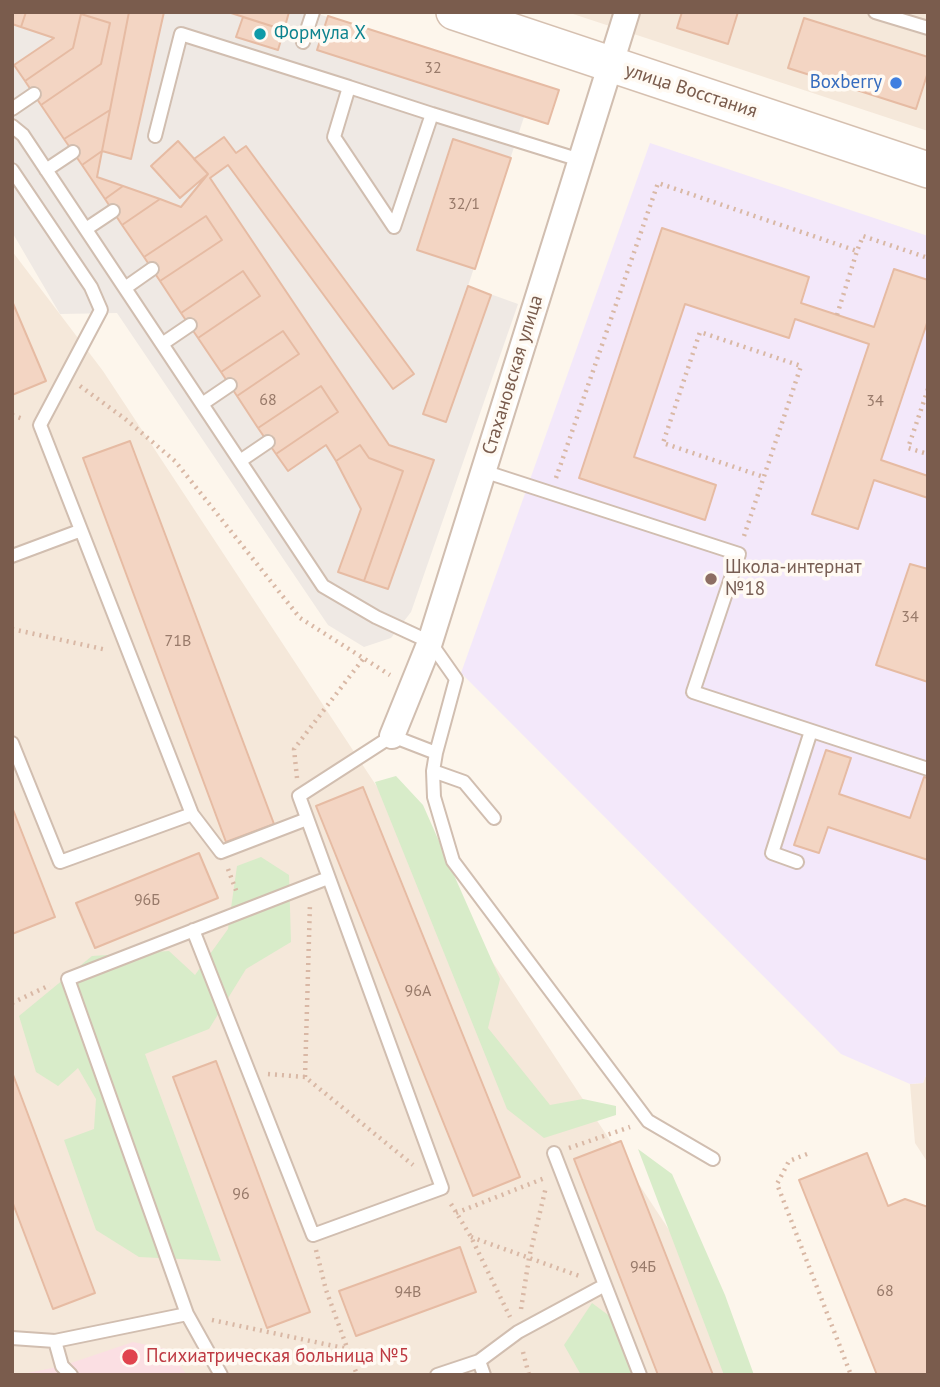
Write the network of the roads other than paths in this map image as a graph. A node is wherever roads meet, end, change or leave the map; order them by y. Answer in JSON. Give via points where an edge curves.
{"nodes":[{"id":1,"x":313,"y":12,"type":"edge"},
{"id":2,"x":454,"y":12,"type":"edge"},
{"id":3,"x":627,"y":12,"type":"edge"},
{"id":4,"x":875,"y":12,"type":"edge"},
{"id":5,"x":928,"y":28,"type":"edge"},
{"id":6,"x":303,"y":42,"type":"dead end"},
{"id":7,"x":610,"y":64,"type":"junction"},
{"id":8,"x":349,"y":87,"type":"junction"},
{"id":9,"x":34,"y":94,"type":"dead end"},
{"id":10,"x":12,"y":109,"type":"edge"},
{"id":11,"x":432,"y":114,"type":"junction"},
{"id":12,"x":12,"y":126,"type":"edge"},
{"id":13,"x":155,"y":136,"type":"dead end"},
{"id":14,"x":73,"y":152,"type":"dead end"},
{"id":15,"x":580,"y":160,"type":"junction"},
{"id":16,"x":12,"y":170,"type":"edge"},
{"id":17,"x":46,"y":170,"type":"junction"},
{"id":18,"x":928,"y":170,"type":"edge"},
{"id":19,"x":113,"y":211,"type":"dead end"},
{"id":20,"x":86,"y":229,"type":"junction"},
{"id":21,"x":152,"y":269,"type":"dead end"},
{"id":22,"x":125,"y":288,"type":"junction"},
{"id":23,"x":190,"y":325,"type":"dead end"},
{"id":24,"x":162,"y":344,"type":"junction"},
{"id":25,"x":230,"y":384,"type":"dead end"},
{"id":26,"x":202,"y":404,"type":"junction"},
{"id":27,"x":268,"y":442,"type":"dead end"},
{"id":28,"x":240,"y":461,"type":"junction"},
{"id":29,"x":483,"y":471,"type":"junction"},
{"id":30,"x":79,"y":531,"type":"junction"},
{"id":31,"x":12,"y":556,"type":"edge"},
{"id":32,"x":430,"y":642,"type":"junction"},
{"id":33,"x":811,"y":731,"type":"junction"},
{"id":34,"x":393,"y":736,"type":"junction"},
{"id":35,"x":12,"y":743,"type":"edge"},
{"id":36,"x":436,"y":752,"type":"junction"},
{"id":37,"x":928,"y":769,"type":"edge"},
{"id":38,"x":433,"y":771,"type":"junction"},
{"id":39,"x":192,"y":814,"type":"junction"},
{"id":40,"x":494,"y":818,"type":"dead end"},
{"id":41,"x":307,"y":819,"type":"junction"},
{"id":42,"x":797,"y":862,"type":"dead end"},
{"id":43,"x":328,"y":878,"type":"junction"},
{"id":44,"x":192,"y":930,"type":"junction"},
{"id":45,"x":554,"y":1153,"type":"road end"},
{"id":46,"x":713,"y":1159,"type":"dead end"},
{"id":47,"x":605,"y":1285,"type":"junction"},
{"id":48,"x":187,"y":1314,"type":"junction"},
{"id":49,"x":12,"y":1338,"type":"edge"},
{"id":50,"x":55,"y":1341,"type":"junction"},
{"id":51,"x":479,"y":1361,"type":"junction"},
{"id":52,"x":71,"y":1375,"type":"edge"},
{"id":53,"x":221,"y":1375,"type":"edge"},
{"id":54,"x":437,"y":1375,"type":"edge"},
{"id":55,"x":484,"y":1375,"type":"edge"},
{"id":56,"x":640,"y":1375,"type":"edge"}],
"edges":[{"from":1,"to":6,"type":"lane"},
{"from":2,"to":7,"type":"main road","name":"улица Восстания"},
{"from":3,"to":7,"type":"street","name":"Стахановская улица"},
{"from":4,"to":5,"type":"lane"},
{"from":7,"to":15,"type":"street","name":"Стахановская улица"},
{"from":7,"to":18,"type":"main road","name":"улица Восстания"},
{"from":8,"to":11,"type":"lane"},
{"from":8,"to":11,"type":"lane","via":[[334,137],[394,227]]},
{"from":8,"to":13,"type":"lane","via":[[181,34]]},
{"from":9,"to":10,"type":"lane"},
{"from":11,"to":15,"type":"lane"},
{"from":12,"to":17,"type":"lane"},
{"from":14,"to":17,"type":"lane"},
{"from":15,"to":29,"type":"street","name":"Стахановская улица"},
{"from":16,"to":30,"type":"lane","via":[[91,287],[101,310],[40,425]]},
{"from":17,"to":20,"type":"lane"},
{"from":19,"to":20,"type":"lane"},
{"from":20,"to":22,"type":"lane"},
{"from":21,"to":22,"type":"lane"},
{"from":22,"to":24,"type":"lane"},
{"from":23,"to":24,"type":"lane"},
{"from":24,"to":26,"type":"lane"},
{"from":25,"to":26,"type":"lane"},
{"from":26,"to":28,"type":"lane"},
{"from":27,"to":28,"type":"lane"},
{"from":28,"to":32,"type":"lane","via":[[323,586]]},
{"from":29,"to":32,"type":"street","name":"Стахановская улица"},
{"from":29,"to":33,"type":"lane","via":[[739,554],[693,692]]},
{"from":30,"to":31,"type":"lane"},
{"from":30,"to":39,"type":"lane"},
{"from":32,"to":34,"type":"street","name":"Стахановская улица"},
{"from":32,"to":36,"type":"lane","via":[[456,679]]},
{"from":33,"to":37,"type":"lane"},
{"from":33,"to":42,"type":"lane","via":[[772,853]]},
{"from":34,"to":36,"type":"lane"},
{"from":34,"to":41,"type":"lane","via":[[299,796]]},
{"from":35,"to":39,"type":"lane","via":[[60,862]]},
{"from":36,"to":38,"type":"lane"},
{"from":38,"to":40,"type":"lane","via":[[464,782]]},
{"from":38,"to":46,"type":"lane","via":[[435,797],[453,861],[648,1121]]},
{"from":39,"to":41,"type":"lane","via":[[221,852]]},
{"from":41,"to":43,"type":"lane"},
{"from":43,"to":44,"type":"lane"},
{"from":43,"to":44,"type":"lane","via":[[442,1188],[313,1236]]},
{"from":44,"to":48,"type":"lane","via":[[68,979]]},
{"from":45,"to":47,"type":"lane"},
{"from":47,"to":51,"type":"lane","via":[[518,1332]]},
{"from":47,"to":56,"type":"lane"},
{"from":48,"to":50,"type":"lane"},
{"from":48,"to":53,"type":"lane"},
{"from":49,"to":50,"type":"lane"},
{"from":50,"to":52,"type":"lane","via":[[62,1366]]},
{"from":51,"to":54,"type":"lane"},
{"from":51,"to":55,"type":"lane"}]}
